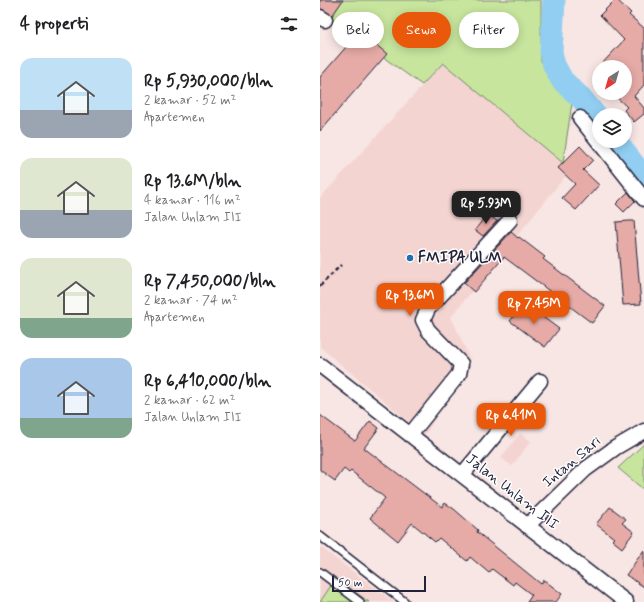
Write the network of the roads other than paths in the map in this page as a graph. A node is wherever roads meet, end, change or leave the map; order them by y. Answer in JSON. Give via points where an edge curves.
{"nodes":[{"id":1,"x":580,"y":118,"type":"dead end"},
{"id":2,"x":644,"y":199,"type":"edge"},
{"id":3,"x":510,"y":220,"type":"dead end"},
{"id":4,"x":320,"y":365,"type":"edge"},
{"id":5,"x":540,"y":381,"type":"dead end"},
{"id":6,"x":644,"y":431,"type":"edge"},
{"id":7,"x":410,"y":435,"type":"junction"},
{"id":8,"x":462,"y":475,"type":"junction"},
{"id":9,"x":527,"y":526,"type":"junction"},
{"id":10,"x":320,"y":536,"type":"edge"},
{"id":11,"x":320,"y":572,"type":"edge"},
{"id":12,"x":360,"y":602,"type":"edge"},
{"id":13,"x":405,"y":602,"type":"edge"},
{"id":14,"x":626,"y":602,"type":"edge"}],
"edges":[{"from":1,"to":2,"type":"street"},
{"from":3,"to":7,"type":"street","via":[[428,309],[423,320],[428,330],[461,364],[459,374]]},
{"from":4,"to":7,"type":"street","name":"Jalan Unlam III"},
{"from":5,"to":8,"type":"street"},
{"from":6,"to":9,"type":"street","name":"Intan Sari","via":[[586,468]]},
{"from":7,"to":8,"type":"street","name":"Jalan Unlam III"},
{"from":8,"to":9,"type":"street","name":"Jalan Unlam III"},
{"from":9,"to":14,"type":"street","name":"Jalan Unlam III"},
{"from":10,"to":13,"type":"lane"},
{"from":11,"to":12,"type":"lane"}]}
